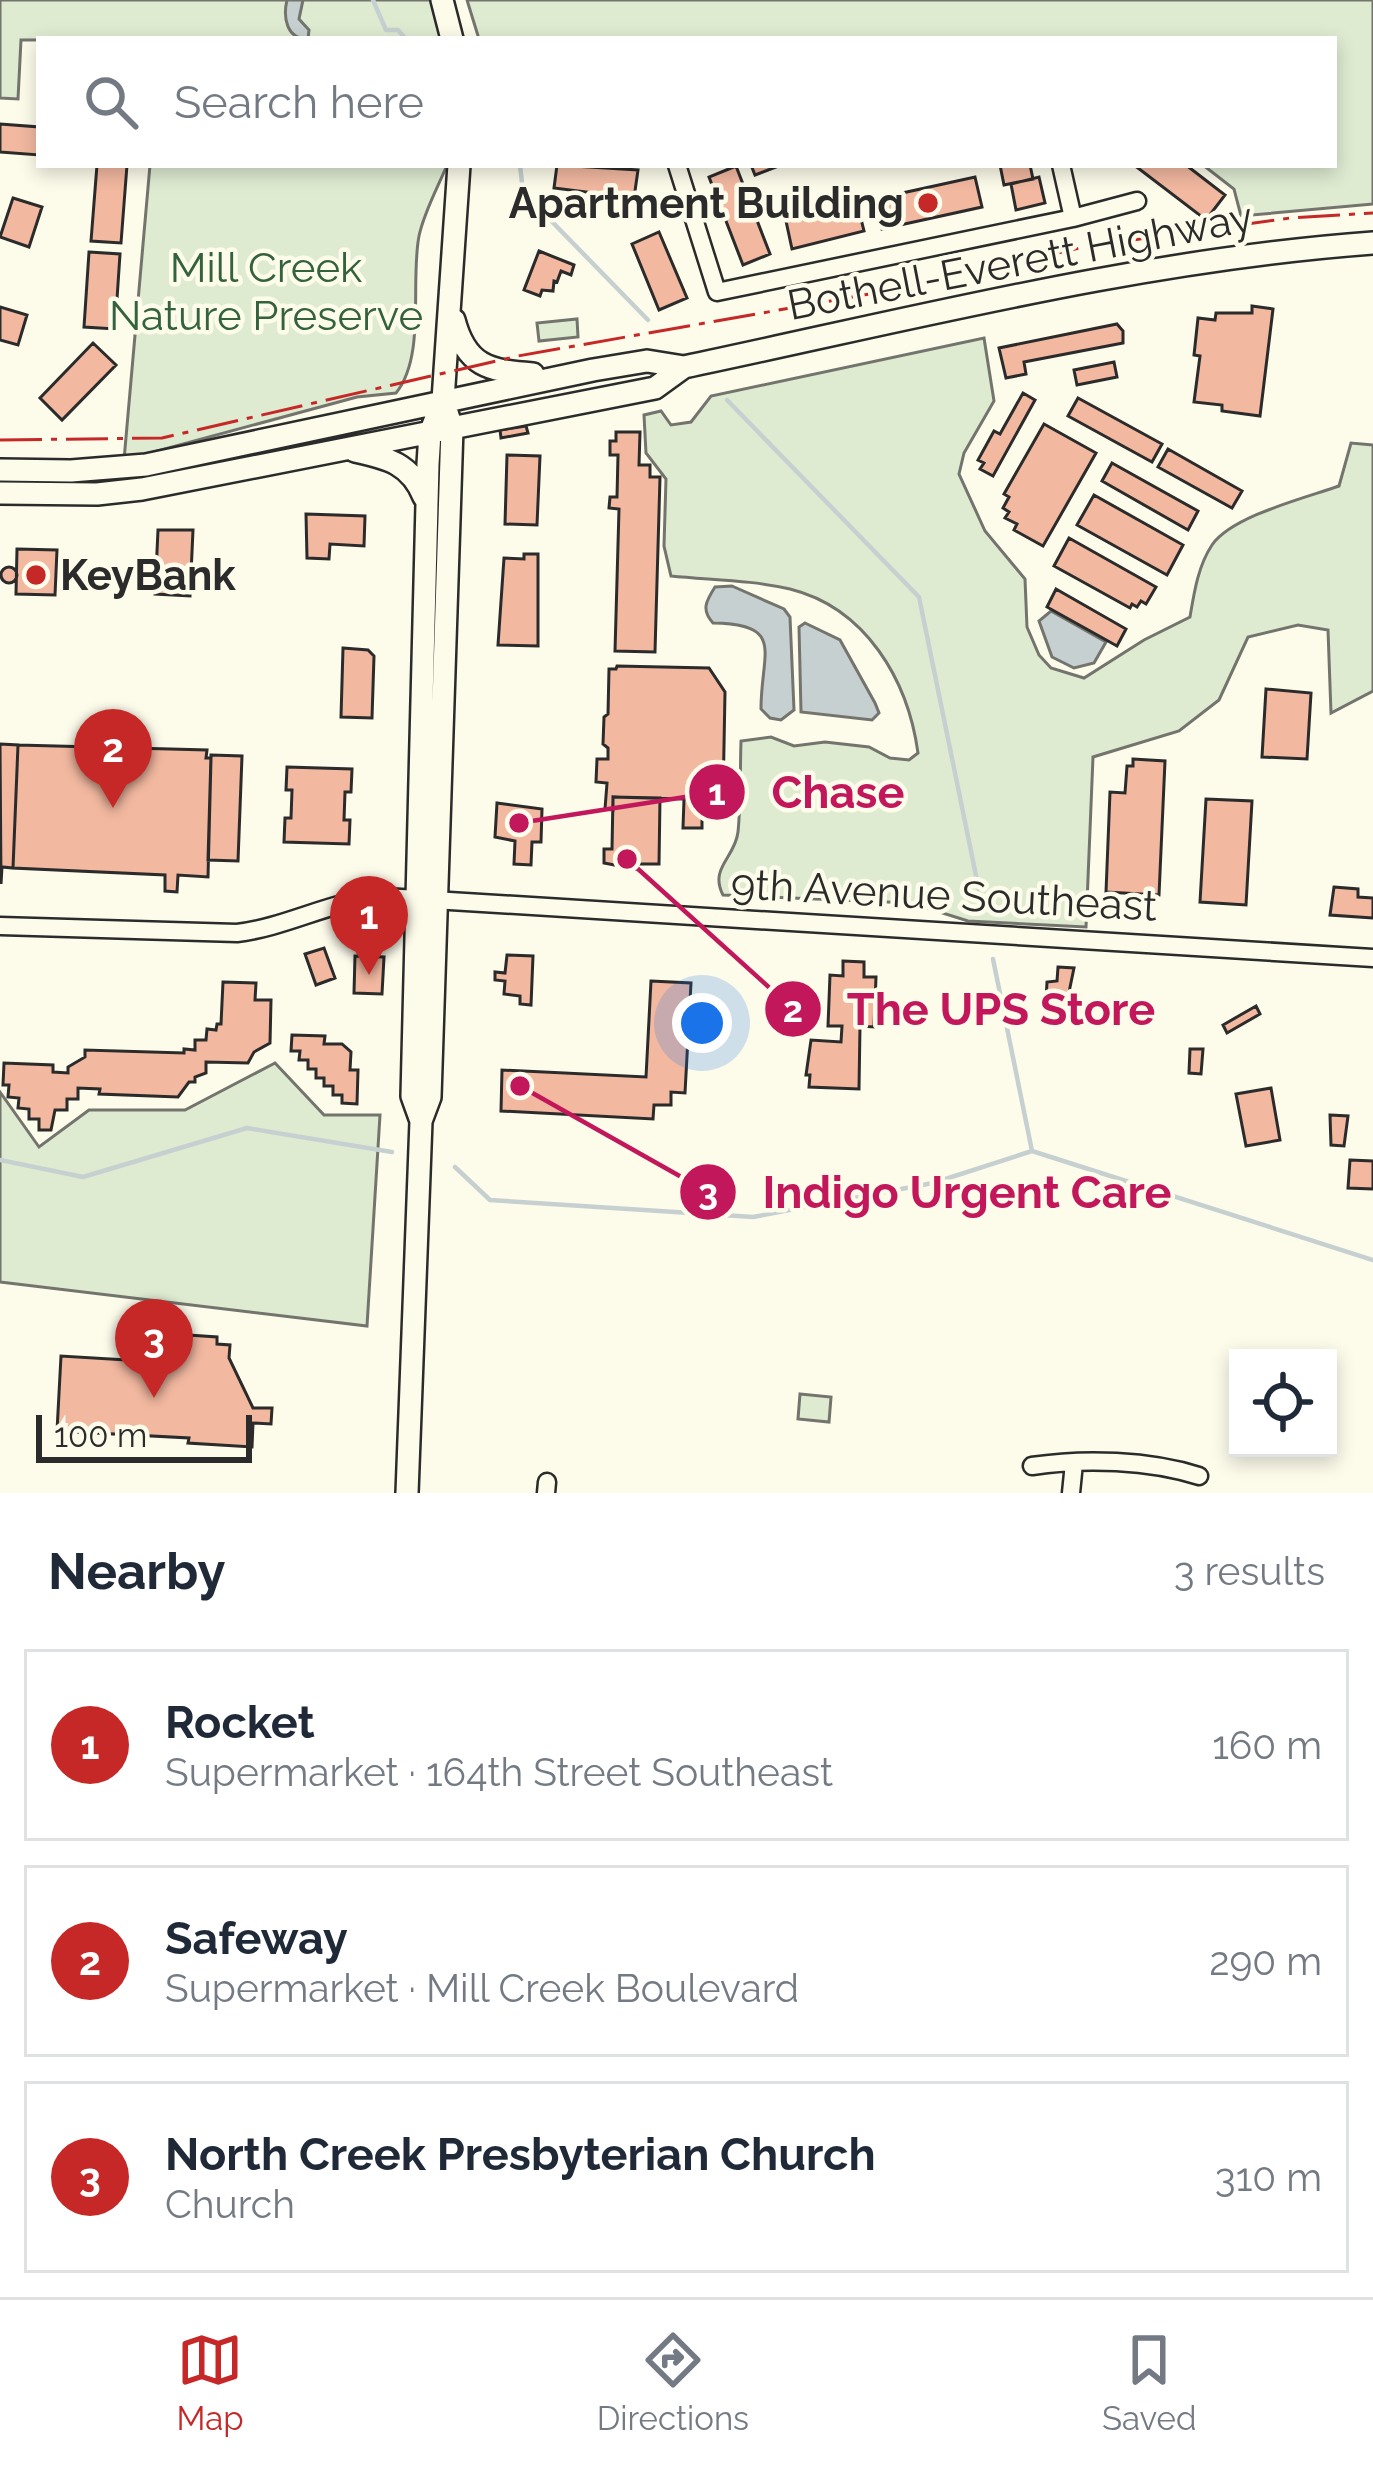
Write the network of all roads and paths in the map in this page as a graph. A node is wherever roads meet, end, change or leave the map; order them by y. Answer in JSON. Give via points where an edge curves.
{"nodes":[{"id":1,"x":442,"y":0,"type":"edge"},
{"id":2,"x":451,"y":36,"type":"edge"},
{"id":3,"x":459,"y":168,"type":"edge"},
{"id":4,"x":678,"y":168,"type":"edge"},
{"id":5,"x":1062,"y":168,"type":"edge"},
{"id":6,"x":1137,"y":201,"type":"dead end"},
{"id":7,"x":1073,"y":218,"type":"junction"},
{"id":8,"x":1373,"y":243,"type":"edge"},
{"id":9,"x":450,"y":284,"type":"junction"},
{"id":10,"x":684,"y":367,"type":"junction"},
{"id":11,"x":561,"y":376,"type":"junction"},
{"id":12,"x":443,"y":400,"type":"junction"},
{"id":13,"x":441,"y":430,"type":"junction"},
{"id":14,"x":343,"y":449,"type":"junction"},
{"id":15,"x":0,"y":470,"type":"edge"},
{"id":16,"x":0,"y":493,"type":"edge"},
{"id":17,"x":426,"y":517,"type":"junction"},
{"id":18,"x":429,"y":902,"type":"junction"},
{"id":19,"x":0,"y":926,"type":"edge"},
{"id":20,"x":1373,"y":958,"type":"edge"},
{"id":21,"x":1075,"y":1463,"type":"junction"},
{"id":22,"x":1031,"y":1466,"type":"dead end"},
{"id":23,"x":1199,"y":1476,"type":"dead end"},
{"id":24,"x":407,"y":1493,"type":"edge"},
{"id":25,"x":1071,"y":1493,"type":"edge"}],
"edges":[{"from":1,"to":2,"type":"main road"},
{"from":3,"to":9,"type":"main road"},
{"from":4,"to":7,"type":"street","via":[[716,292]]},
{"from":5,"to":7,"type":"street"},
{"from":6,"to":7,"type":"street"},
{"from":8,"to":10,"type":"main road","name":"Bothell-Everett Highway","via":[[1148,269]]},
{"from":9,"to":11,"type":"main road","via":[[458,335],[478,363]]},
{"from":9,"to":12,"type":"main road"},
{"from":10,"to":11,"type":"main road","name":"Bothell-Everett Highway","via":[[647,361]]},
{"from":10,"to":13,"type":"main road","name":"Bothell-Everett Highway","via":[[655,388]]},
{"from":11,"to":12,"type":"main road","name":"Bothell-Everett Highway"},
{"from":12,"to":13,"type":"main road"},
{"from":12,"to":15,"type":"main road","name":"Bothell-Everett Highway","via":[[146,465]]},
{"from":13,"to":14,"type":"main road","name":"Bothell-Everett Highway"},
{"from":13,"to":17,"type":"main road"},
{"from":13,"to":18,"type":"main road"},
{"from":14,"to":16,"type":"main road","name":"Bothell-Everett Highway","via":[[142,489]]},
{"from":14,"to":17,"type":"main road","via":[[402,465],[418,483]]},
{"from":17,"to":18,"type":"main road"},
{"from":18,"to":19,"type":"street","name":"9th Avenue Southeast","via":[[356,900],[237,933]]},
{"from":18,"to":20,"type":"street","name":"9th Avenue Southeast"},
{"from":18,"to":24,"type":"main road","via":[[430,1097],[421,1120]]},
{"from":21,"to":22,"type":"street"},
{"from":21,"to":23,"type":"street","via":[[1164,1466]]},
{"from":21,"to":25,"type":"street"}]}
